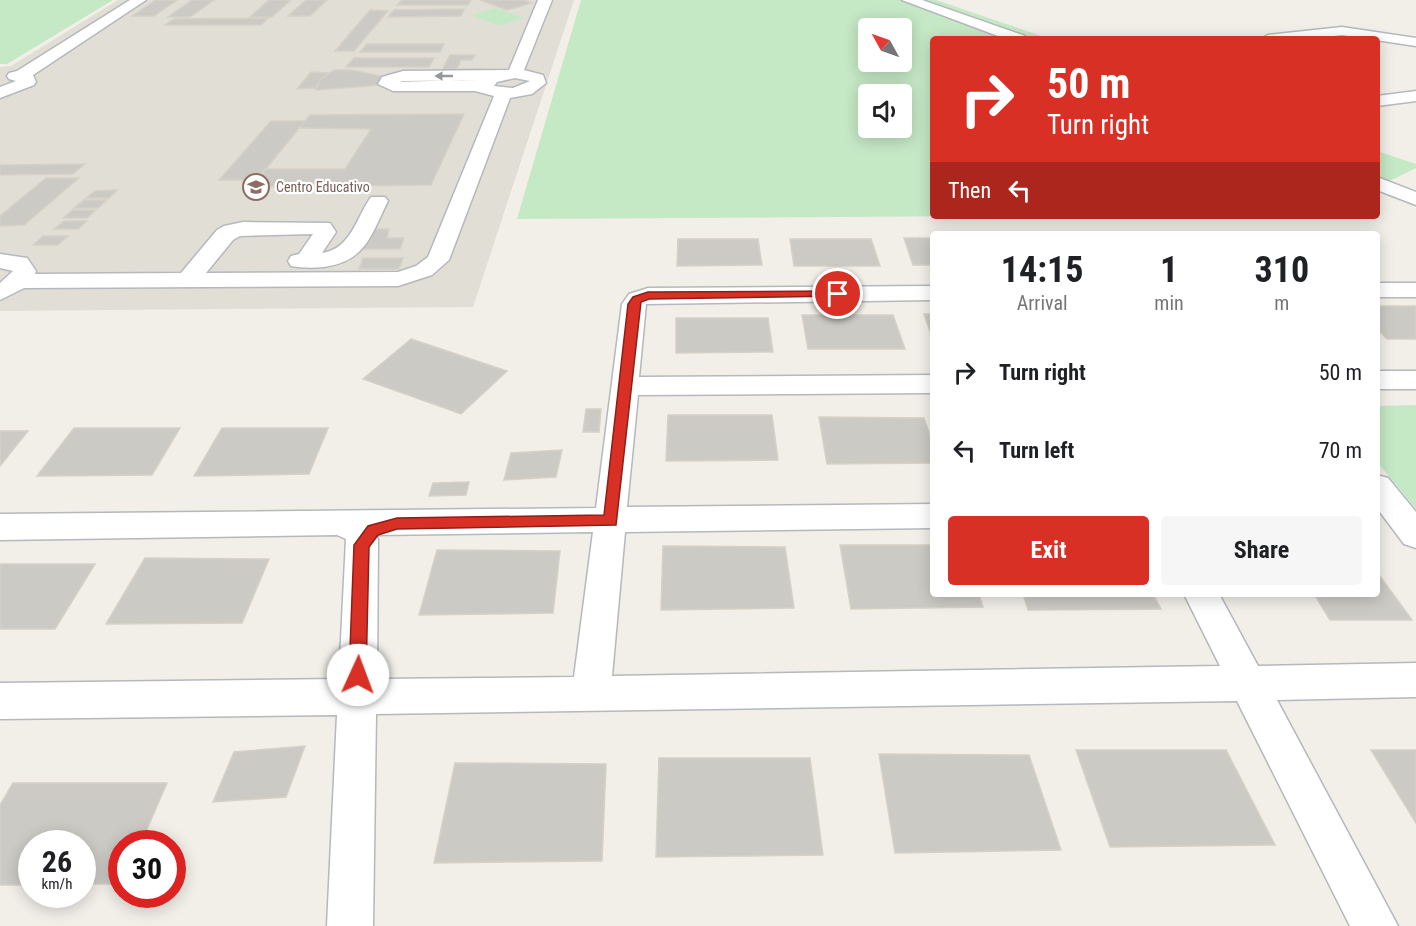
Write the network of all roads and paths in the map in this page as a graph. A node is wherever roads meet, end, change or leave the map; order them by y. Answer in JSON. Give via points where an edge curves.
{"nodes":[{"id":1,"x":139,"y":0,"type":"edge"},
{"id":2,"x":545,"y":0,"type":"edge"},
{"id":3,"x":909,"y":0,"type":"edge"},
{"id":4,"x":1011,"y":36,"type":"edge"},
{"id":5,"x":1301,"y":36,"type":"edge"},
{"id":6,"x":1376,"y":36,"type":"edge"},
{"id":7,"x":1380,"y":37,"type":"edge"},
{"id":8,"x":1416,"y":42,"type":"edge"},
{"id":9,"x":21,"y":76,"type":"junction"},
{"id":10,"x":0,"y":77,"type":"edge"},
{"id":11,"x":502,"y":82,"type":"junction"},
{"id":12,"x":1380,"y":85,"type":"edge"},
{"id":13,"x":0,"y":93,"type":"edge"},
{"id":14,"x":1411,"y":97,"type":"edge"},
{"id":15,"x":1380,"y":101,"type":"edge"},
{"id":16,"x":1380,"y":184,"type":"edge"},
{"id":17,"x":1416,"y":199,"type":"edge"},
{"id":18,"x":378,"y":201,"type":"dead end"},
{"id":19,"x":0,"y":261,"type":"edge"},
{"id":20,"x":306,"y":261,"type":"junction"},
{"id":21,"x":203,"y":263,"type":"junction"},
{"id":22,"x":188,"y":280,"type":"junction"},
{"id":23,"x":10,"y":287,"type":"edge"},
{"id":24,"x":1380,"y":290,"type":"edge"},
{"id":25,"x":1416,"y":290,"type":"edge"},
{"id":26,"x":930,"y":293,"type":"edge"},
{"id":27,"x":1380,"y":380,"type":"edge"},
{"id":28,"x":1416,"y":380,"type":"edge"},
{"id":29,"x":930,"y":384,"type":"edge"},
{"id":30,"x":625,"y":386,"type":"junction"},
{"id":31,"x":1380,"y":490,"type":"edge"},
{"id":32,"x":930,"y":516,"type":"edge"},
{"id":33,"x":611,"y":521,"type":"junction"},
{"id":34,"x":0,"y":527,"type":"edge"},
{"id":35,"x":352,"y":534,"type":"junction"},
{"id":36,"x":1416,"y":535,"type":"edge"},
{"id":37,"x":1203,"y":597,"type":"edge"},
{"id":38,"x":1416,"y":680,"type":"edge"},
{"id":39,"x":1248,"y":684,"type":"junction"},
{"id":40,"x":591,"y":694,"type":"junction"},
{"id":41,"x":357,"y":697,"type":"junction"},
{"id":42,"x":0,"y":701,"type":"edge"},
{"id":43,"x":351,"y":879,"type":"junction"},
{"id":44,"x":333,"y":926,"type":"edge"},
{"id":45,"x":350,"y":926,"type":"edge"},
{"id":46,"x":1375,"y":926,"type":"edge"}],
"edges":[{"from":1,"to":9,"type":"street"},
{"from":2,"to":11,"type":"street"},
{"from":3,"to":4,"type":"street"},
{"from":5,"to":6,"type":"street","via":[[1342,31]]},
{"from":7,"to":8,"type":"street"},
{"from":9,"to":10,"type":"street"},
{"from":9,"to":13,"type":"street","via":[[28,82]]},
{"from":11,"to":11,"type":"street","one_way":true,"via":[[403,76],[386,84],[397,88]]},
{"from":11,"to":22,"type":"street","via":[[438,260],[429,269],[398,279]]},
{"from":12,"to":14,"type":"street"},
{"from":14,"to":15,"type":"street"},
{"from":16,"to":17,"type":"street"},
{"from":18,"to":20,"type":"street","via":[[350,252],[334,260]]},
{"from":19,"to":23,"type":"street","via":[[19,263],[25,271]]},
{"from":20,"to":21,"type":"street"},
{"from":20,"to":21,"type":"street","via":[[325,232],[322,228],[243,228],[225,235]]},
{"from":21,"to":22,"type":"street"},
{"from":22,"to":23,"type":"street"},
{"from":24,"to":25,"type":"street"},
{"from":26,"to":30,"type":"street","via":[[648,295],[634,304]]},
{"from":27,"to":28,"type":"street"},
{"from":29,"to":30,"type":"street"},
{"from":30,"to":33,"type":"street"},
{"from":31,"to":36,"type":"street"},
{"from":32,"to":33,"type":"street"},
{"from":33,"to":35,"type":"street","via":[[397,523]]},
{"from":33,"to":40,"type":"street"},
{"from":34,"to":35,"type":"street"},
{"from":35,"to":41,"type":"street"},
{"from":37,"to":39,"type":"street"},
{"from":38,"to":39,"type":"street"},
{"from":39,"to":40,"type":"street"},
{"from":39,"to":46,"type":"street"},
{"from":40,"to":41,"type":"street"},
{"from":41,"to":42,"type":"street"},
{"from":41,"to":43,"type":"street"},
{"from":43,"to":44,"type":"street","via":[[346,905]]},
{"from":43,"to":45,"type":"street"}]}
